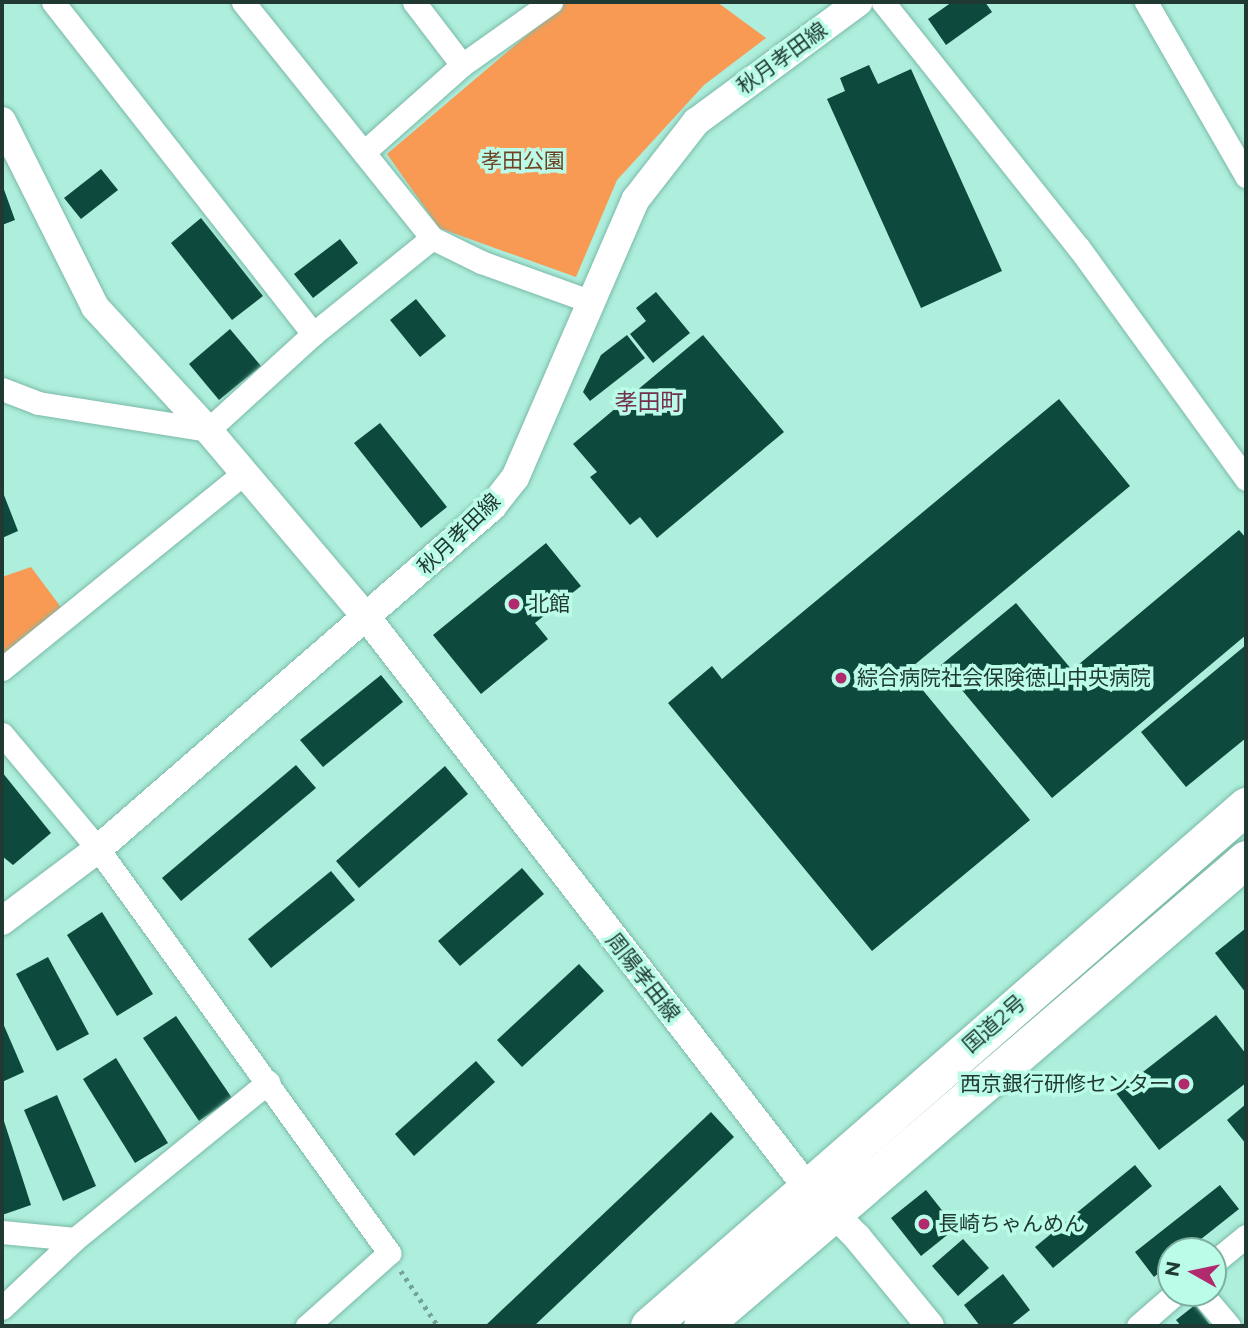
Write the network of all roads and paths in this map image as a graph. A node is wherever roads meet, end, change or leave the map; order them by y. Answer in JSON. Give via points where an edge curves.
{"nodes":[{"id":1,"x":53,"y":2,"type":"edge"},
{"id":2,"x":243,"y":2,"type":"edge"},
{"id":3,"x":414,"y":2,"type":"edge"},
{"id":4,"x":551,"y":2,"type":"edge"},
{"id":5,"x":859,"y":2,"type":"edge"},
{"id":6,"x":883,"y":2,"type":"edge"},
{"id":7,"x":1146,"y":2,"type":"edge"},
{"id":8,"x":462,"y":65,"type":"junction"},
{"id":9,"x":2,"y":121,"type":"edge"},
{"id":10,"x":364,"y":152,"type":"junction"},
{"id":11,"x":1246,"y":176,"type":"edge"},
{"id":12,"x":432,"y":238,"type":"junction"},
{"id":13,"x":592,"y":302,"type":"junction"},
{"id":14,"x":313,"y":334,"type":"junction"},
{"id":15,"x":2,"y":389,"type":"edge"},
{"id":16,"x":208,"y":430,"type":"junction"},
{"id":17,"x":244,"y":473,"type":"junction"},
{"id":18,"x":1246,"y":479,"type":"edge"},
{"id":19,"x":368,"y":619,"type":"junction"},
{"id":20,"x":2,"y":669,"type":"edge"},
{"id":21,"x":2,"y":734,"type":"edge"},
{"id":22,"x":1246,"y":806,"type":"edge"},
{"id":23,"x":98,"y":849,"type":"junction"},
{"id":24,"x":1246,"y":859,"type":"edge"},
{"id":25,"x":2,"y":921,"type":"edge"},
{"id":26,"x":268,"y":1082,"type":"junction"},
{"id":27,"x":806,"y":1186,"type":"junction"},
{"id":28,"x":831,"y":1213,"type":"junction"},
{"id":29,"x":2,"y":1232,"type":"edge"},
{"id":30,"x":1246,"y":1236,"type":"edge"},
{"id":31,"x":75,"y":1239,"type":"junction"},
{"id":32,"x":1227,"y":1252,"type":"edge"},
{"id":33,"x":389,"y":1253,"type":"junction"},
{"id":34,"x":1160,"y":1307,"type":"edge"},
{"id":35,"x":1213,"y":1307,"type":"edge"},
{"id":36,"x":2,"y":1308,"type":"edge"},
{"id":37,"x":306,"y":1326,"type":"edge"},
{"id":38,"x":438,"y":1326,"type":"edge"},
{"id":39,"x":649,"y":1326,"type":"edge"},
{"id":40,"x":702,"y":1326,"type":"edge"},
{"id":41,"x":930,"y":1326,"type":"edge"},
{"id":42,"x":1138,"y":1326,"type":"edge"},
{"id":43,"x":1229,"y":1326,"type":"edge"}],
"edges":[{"from":1,"to":14,"type":"street"},
{"from":2,"to":10,"type":"street"},
{"from":3,"to":8,"type":"street"},
{"from":4,"to":8,"type":"street"},
{"from":5,"to":13,"type":"street","name":"秋月孝田線","via":[[696,122],[636,199]]},
{"from":6,"to":18,"type":"street","via":[[1079,248]]},
{"from":7,"to":11,"type":"street"},
{"from":8,"to":10,"type":"street"},
{"from":9,"to":16,"type":"street","name":"周陽孝田線","via":[[95,307]]},
{"from":10,"to":12,"type":"street"},
{"from":12,"to":13,"type":"street","via":[[481,262]]},
{"from":12,"to":14,"type":"street"},
{"from":13,"to":19,"type":"street","name":"秋月孝田線","via":[[515,478],[492,507]]},
{"from":14,"to":16,"type":"street"},
{"from":15,"to":16,"type":"street","via":[[50,405]]},
{"from":16,"to":17,"type":"street","name":"周陽孝田線"},
{"from":17,"to":19,"type":"street","name":"周陽孝田線"},
{"from":17,"to":20,"type":"street"},
{"from":19,"to":23,"type":"street","name":"秋月孝田線"},
{"from":19,"to":27,"type":"street","name":"周陽孝田線"},
{"from":21,"to":23,"type":"street"},
{"from":22,"to":27,"type":"highway","name":"国道2号"},
{"from":23,"to":25,"type":"street","name":"秋月孝田線"},
{"from":23,"to":26,"type":"street"},
{"from":24,"to":28,"type":"highway","name":"国道2号"},
{"from":26,"to":31,"type":"street"},
{"from":26,"to":33,"type":"street"},
{"from":27,"to":28,"type":"street","name":"周陽孝田線"},
{"from":27,"to":39,"type":"highway","name":"国道2号"},
{"from":28,"to":40,"type":"highway","name":"国道2号"},
{"from":28,"to":41,"type":"street","name":"周陽孝田線","via":[[857,1237]]},
{"from":29,"to":31,"type":"street"},
{"from":30,"to":32,"type":"street"},
{"from":31,"to":36,"type":"street"},
{"from":33,"to":37,"type":"street"},
{"from":33,"to":38,"type":"path"},
{"from":34,"to":42,"type":"street"},
{"from":35,"to":43,"type":"street"}]}
